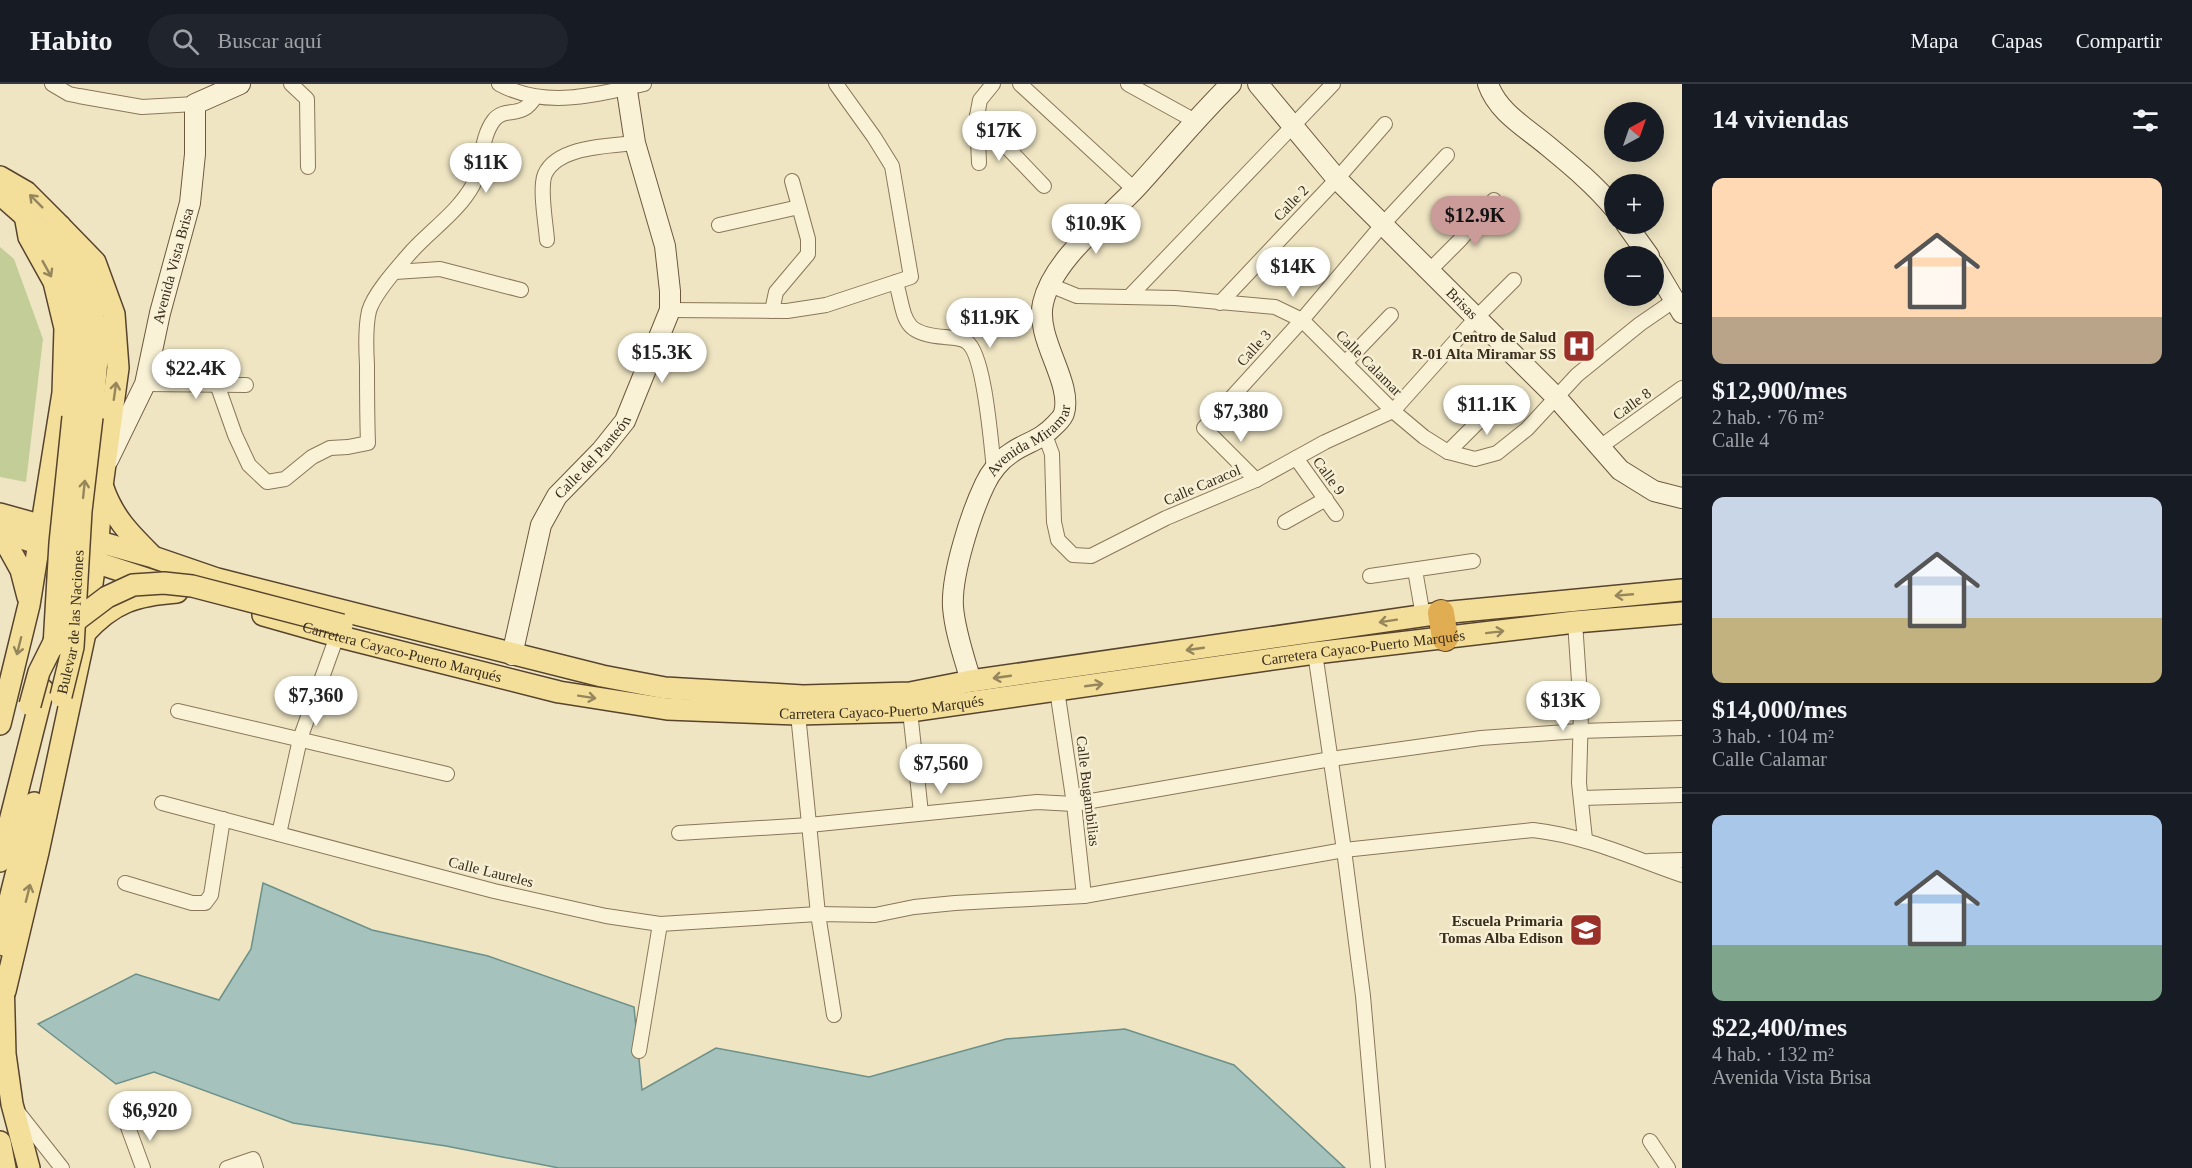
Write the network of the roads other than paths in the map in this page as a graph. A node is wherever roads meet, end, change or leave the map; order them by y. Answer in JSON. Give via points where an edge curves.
{"nodes":[{"id":1,"x":52,"y":84,"type":"edge"},
{"id":2,"x":240,"y":84,"type":"edge"},
{"id":3,"x":291,"y":84,"type":"edge"},
{"id":4,"x":499,"y":84,"type":"edge"},
{"id":5,"x":836,"y":84,"type":"edge"},
{"id":6,"x":993,"y":84,"type":"edge"},
{"id":7,"x":1020,"y":84,"type":"edge"},
{"id":8,"x":1128,"y":84,"type":"edge"},
{"id":9,"x":1231,"y":84,"type":"edge"},
{"id":10,"x":1258,"y":84,"type":"edge"},
{"id":11,"x":1333,"y":84,"type":"edge"},
{"id":12,"x":1488,"y":84,"type":"edge"},
{"id":13,"x":632,"y":85,"type":"edge"},
{"id":14,"x":80,"y":90,"type":"edge"},
{"id":15,"x":535,"y":97,"type":"junction"},
{"id":16,"x":195,"y":104,"type":"junction"},
{"id":17,"x":977,"y":116,"type":"junction"},
{"id":18,"x":1195,"y":121,"type":"junction"},
{"id":19,"x":1385,"y":124,"type":"dead end"},
{"id":20,"x":1294,"y":127,"type":"junction"},
{"id":21,"x":635,"y":143,"type":"junction"},
{"id":22,"x":1447,"y":155,"type":"dead end"},
{"id":23,"x":979,"y":163,"type":"dead end"},
{"id":24,"x":308,"y":167,"type":"dead end"},
{"id":25,"x":0,"y":177,"type":"edge"},
{"id":26,"x":1337,"y":179,"type":"junction"},
{"id":27,"x":792,"y":181,"type":"dead end"},
{"id":28,"x":1044,"y":186,"type":"dead end"},
{"id":29,"x":1134,"y":189,"type":"junction"},
{"id":30,"x":0,"y":194,"type":"edge"},
{"id":31,"x":1604,"y":198,"type":"edge"},
{"id":32,"x":1494,"y":200,"type":"dead end"},
{"id":33,"x":799,"y":207,"type":"junction"},
{"id":34,"x":26,"y":215,"type":"junction"},
{"id":35,"x":1383,"y":224,"type":"junction"},
{"id":36,"x":719,"y":225,"type":"dead end"},
{"id":37,"x":60,"y":226,"type":"junction"},
{"id":38,"x":547,"y":240,"type":"dead end"},
{"id":39,"x":1430,"y":270,"type":"junction"},
{"id":40,"x":395,"y":272,"type":"junction"},
{"id":41,"x":1514,"y":280,"type":"dead end"},
{"id":42,"x":896,"y":282,"type":"junction"},
{"id":43,"x":1664,"y":282,"type":"edge"},
{"id":44,"x":1050,"y":285,"type":"junction"},
{"id":45,"x":521,"y":290,"type":"dead end"},
{"id":46,"x":1129,"y":297,"type":"junction"},
{"id":47,"x":1220,"y":303,"type":"junction"},
{"id":48,"x":1678,"y":306,"type":"edge"},
{"id":49,"x":670,"y":310,"type":"junction"},
{"id":50,"x":772,"y":311,"type":"junction"},
{"id":51,"x":1391,"y":315,"type":"dead end"},
{"id":52,"x":1477,"y":317,"type":"junction"},
{"id":53,"x":1302,"y":320,"type":"junction"},
{"id":54,"x":90,"y":347,"type":"junction"},
{"id":55,"x":1346,"y":363,"type":"junction"},
{"id":56,"x":145,"y":384,"type":"junction"},
{"id":57,"x":217,"y":384,"type":"junction"},
{"id":58,"x":246,"y":384,"type":"dead end"},
{"id":59,"x":1682,"y":388,"type":"edge"},
{"id":60,"x":1556,"y":397,"type":"junction"},
{"id":61,"x":1503,"y":398,"type":"dead end"},
{"id":62,"x":1393,"y":411,"type":"junction"},
{"id":63,"x":1045,"y":435,"type":"junction"},
{"id":64,"x":1600,"y":447,"type":"junction"},
{"id":65,"x":1448,"y":452,"type":"junction"},
{"id":66,"x":1296,"y":458,"type":"junction"},
{"id":67,"x":994,"y":469,"type":"junction"},
{"id":68,"x":51,"y":473,"type":"junction"},
{"id":69,"x":103,"y":477,"type":"junction"},
{"id":70,"x":1256,"y":480,"type":"junction"},
{"id":71,"x":1682,"y":498,"type":"edge"},
{"id":72,"x":1326,"y":499,"type":"junction"},
{"id":73,"x":0,"y":513,"type":"edge"},
{"id":74,"x":1336,"y":514,"type":"dead end"},
{"id":75,"x":1285,"y":522,"type":"dead end"},
{"id":76,"x":0,"y":531,"type":"edge"},
{"id":77,"x":41,"y":535,"type":"junction"},
{"id":78,"x":98,"y":541,"type":"junction"},
{"id":79,"x":153,"y":557,"type":"junction"},
{"id":80,"x":1473,"y":561,"type":"dead end"},
{"id":81,"x":95,"y":562,"type":"junction"},
{"id":82,"x":1415,"y":570,"type":"junction"},
{"id":83,"x":1370,"y":576,"type":"dead end"},
{"id":84,"x":1682,"y":590,"type":"edge"},
{"id":85,"x":185,"y":592,"type":"junction"},
{"id":86,"x":29,"y":605,"type":"junction"},
{"id":87,"x":1682,"y":613,"type":"edge"},
{"id":88,"x":1436,"y":622,"type":"junction"},
{"id":89,"x":1575,"y":622,"type":"junction"},
{"id":90,"x":340,"y":630,"type":"junction"},
{"id":91,"x":85,"y":633,"type":"junction"},
{"id":92,"x":1315,"y":653,"type":"junction"},
{"id":93,"x":512,"y":655,"type":"junction"},
{"id":94,"x":602,"y":676,"type":"junction"},
{"id":95,"x":971,"y":681,"type":"junction"},
{"id":96,"x":1057,"y":690,"type":"junction"},
{"id":97,"x":178,"y":711,"type":"dead end"},
{"id":98,"x":910,"y":711,"type":"junction"},
{"id":99,"x":798,"y":714,"type":"junction"},
{"id":100,"x":0,"y":724,"type":"edge"},
{"id":101,"x":1682,"y":728,"type":"edge"},
{"id":102,"x":1579,"y":731,"type":"junction"},
{"id":103,"x":300,"y":739,"type":"junction"},
{"id":104,"x":1331,"y":759,"type":"junction"},
{"id":105,"x":447,"y":774,"type":"dead end"},
{"id":106,"x":1682,"y":795,"type":"edge"},
{"id":107,"x":1582,"y":798,"type":"junction"},
{"id":108,"x":162,"y":803,"type":"dead end"},
{"id":109,"x":1074,"y":804,"type":"junction"},
{"id":110,"x":921,"y":813,"type":"junction"},
{"id":111,"x":0,"y":815,"type":"edge"},
{"id":112,"x":223,"y":819,"type":"junction"},
{"id":113,"x":809,"y":825,"type":"junction"},
{"id":114,"x":679,"y":833,"type":"dead end"},
{"id":115,"x":279,"y":834,"type":"junction"},
{"id":116,"x":1585,"y":839,"type":"junction"},
{"id":117,"x":1344,"y":850,"type":"junction"},
{"id":118,"x":1682,"y":860,"type":"edge"},
{"id":119,"x":0,"y":861,"type":"edge"},
{"id":120,"x":1641,"y":861,"type":"junction"},
{"id":121,"x":1682,"y":875,"type":"edge"},
{"id":122,"x":125,"y":883,"type":"dead end"},
{"id":123,"x":1084,"y":896,"type":"junction"},
{"id":124,"x":818,"y":915,"type":"junction"},
{"id":125,"x":660,"y":924,"type":"junction"},
{"id":126,"x":5,"y":991,"type":"junction"},
{"id":127,"x":834,"y":1015,"type":"dead end"},
{"id":128,"x":639,"y":1051,"type":"dead end"},
{"id":129,"x":12,"y":1104,"type":"junction"},
{"id":130,"x":128,"y":1127,"type":"dead end"},
{"id":131,"x":1650,"y":1141,"type":"dead end"},
{"id":132,"x":0,"y":1142,"type":"edge"},
{"id":133,"x":0,"y":1162,"type":"edge"},
{"id":134,"x":254,"y":1163,"type":"edge"},
{"id":135,"x":5,"y":1168,"type":"edge"},
{"id":136,"x":29,"y":1168,"type":"edge"},
{"id":137,"x":62,"y":1168,"type":"edge"},
{"id":138,"x":142,"y":1168,"type":"edge"},
{"id":139,"x":227,"y":1168,"type":"edge"},
{"id":140,"x":1378,"y":1168,"type":"edge"},
{"id":141,"x":1668,"y":1168,"type":"edge"}],
"edges":[{"from":1,"to":14,"type":"street","via":[[69,94]]},
{"from":2,"to":16,"type":"street"},
{"from":3,"to":24,"type":"street","via":[[307,99]]},
{"from":4,"to":15,"type":"street"},
{"from":5,"to":42,"type":"street","via":[[892,166],[911,277]]},
{"from":6,"to":17,"type":"street","via":[[980,100]]},
{"from":7,"to":29,"type":"street"},
{"from":8,"to":18,"type":"street"},
{"from":9,"to":18,"type":"street","name":"Avenida Miramar"},
{"from":10,"to":20,"type":"street","name":"Brisas"},
{"from":11,"to":20,"type":"street"},
{"from":12,"to":31,"type":"street","via":[[1493,99],[1511,117],[1575,168]]},
{"from":13,"to":15,"type":"street","via":[[588,96]]},
{"from":13,"to":21,"type":"street","name":"Calle del Panteón"},
{"from":14,"to":16,"type":"street","via":[[142,107]]},
{"from":15,"to":40,"type":"street","via":[[522,112],[502,114],[494,120],[474,184],[457,208]]},
{"from":16,"to":56,"type":"street","name":"Avenida Vista Brisa","via":[[190,203],[159,314]]},
{"from":17,"to":23,"type":"street"},
{"from":17,"to":28,"type":"street"},
{"from":18,"to":29,"type":"street","name":"Avenida Miramar"},
{"from":19,"to":26,"type":"street","name":"Calle 2"},
{"from":20,"to":26,"type":"street","name":"Brisas"},
{"from":20,"to":46,"type":"street"},
{"from":21,"to":38,"type":"street","via":[[590,148],[555,161],[545,175]]},
{"from":21,"to":49,"type":"street","name":"Calle del Panteón","via":[[665,246]]},
{"from":22,"to":35,"type":"street","name":"Calle 3"},
{"from":37,"to":25,"type":"main road","name":"Bulevar de las Naciones","one_way":true,"via":[[26,192]]},
{"from":26,"to":35,"type":"street","name":"Brisas"},
{"from":26,"to":47,"type":"street","name":"Calle 2"},
{"from":27,"to":33,"type":"street"},
{"from":29,"to":44,"type":"street","name":"Avenida Miramar","via":[[1087,235]]},
{"from":30,"to":34,"type":"main road","name":"Bulevar de las Naciones"},
{"from":32,"to":39,"type":"street"},
{"from":33,"to":36,"type":"street"},
{"from":33,"to":50,"type":"street","via":[[808,254],[776,292]]},
{"from":34,"to":54,"type":"main road","name":"Bulevar de las Naciones","via":[[43,232],[73,282]]},
{"from":34,"to":68,"type":"main road","one_way":true,"via":[[29,237],[54,282],[65,328],[63,393]]},
{"from":35,"to":39,"type":"street","name":"Brisas"},
{"from":35,"to":53,"type":"street","name":"Calle 3"},
{"from":37,"to":54,"type":"main road","name":"Bulevar de las Naciones","via":[[87,275]]},
{"from":69,"to":37,"type":"main road","one_way":true,"via":[[118,368],[114,314],[95,262]]},
{"from":39,"to":52,"type":"street","name":"Brisas"},
{"from":40,"to":45,"type":"street","via":[[440,269]]},
{"from":40,"to":57,"type":"street","via":[[369,310],[368,443],[330,448],[285,479],[267,482],[249,465]]},
{"from":41,"to":52,"type":"street","name":"Calle Caracol"},
{"from":42,"to":50,"type":"street","via":[[826,305]]},
{"from":42,"to":67,"type":"street","via":[[906,320],[914,330],[924,336],[967,342],[975,353],[984,385]]},
{"from":43,"to":48,"type":"street"},
{"from":44,"to":46,"type":"street","name":"Calle Calamar","via":[[1077,296]]},
{"from":44,"to":63,"type":"street","name":"Avenida Miramar","via":[[1042,314],[1065,398],[1064,415]]},
{"from":46,"to":47,"type":"street","name":"Calle Calamar"},
{"from":47,"to":53,"type":"street","name":"Calle Calamar","via":[[1275,307]]},
{"from":48,"to":60,"type":"street","name":"Calle Calamar","via":[[1640,324]]},
{"from":49,"to":50,"type":"street"},
{"from":49,"to":93,"type":"street","name":"Calle del Panteón","via":[[625,421],[557,496],[541,525]]},
{"from":51,"to":55,"type":"street"},
{"from":52,"to":60,"type":"street","name":"Brisas"},
{"from":52,"to":62,"type":"street","name":"Calle Caracol"},
{"from":53,"to":55,"type":"street","name":"Calle Calamar"},
{"from":53,"to":70,"type":"street","name":"Calle 3","via":[[1204,428]]},
{"from":54,"to":119,"type":"main road","name":"Bulevar de las Naciones","bridge":true,"via":[[60,543],[54,646]]},
{"from":126,"to":54,"type":"main road","name":"Bulevar de las Naciones","one_way":true,"bridge":true,"via":[[2,964],[8,907],[73,647]]},
{"from":55,"to":62,"type":"street","name":"Calle Calamar"},
{"from":56,"to":57,"type":"street"},
{"from":56,"to":69,"type":"street","name":"Avenida Vista Brisa"},
{"from":57,"to":58,"type":"street"},
{"from":59,"to":64,"type":"street","name":"Calle 8"},
{"from":60,"to":64,"type":"street","name":"Brisas"},
{"from":60,"to":65,"type":"street","name":"Calle Calamar","via":[[1527,429],[1497,453],[1475,459]]},
{"from":61,"to":65,"type":"street"},
{"from":62,"to":65,"type":"street","name":"Calle Calamar"},
{"from":62,"to":66,"type":"street","name":"Calle Caracol"},
{"from":63,"to":67,"type":"street","name":"Avenida Miramar","via":[[1011,453]]},
{"from":63,"to":70,"type":"street","name":"Calle Caracol","via":[[1052,454],[1058,540],[1073,555],[1091,556],[1166,518]]},
{"from":64,"to":71,"type":"street","name":"Brisas","via":[[1620,470],[1654,491]]},
{"from":66,"to":70,"type":"street","name":"Calle Caracol"},
{"from":66,"to":72,"type":"street","name":"Calle 9"},
{"from":67,"to":95,"type":"street","name":"Avenida Miramar","via":[[976,504],[955,585],[956,626]]},
{"from":68,"to":73,"type":"main road","via":[[28,508]]},
{"from":68,"to":77,"type":"main road"},
{"from":69,"to":78,"type":"main road"},
{"from":69,"to":79,"type":"main road","via":[[110,508]]},
{"from":72,"to":74,"type":"street","name":"Calle 9"},
{"from":72,"to":75,"type":"street"},
{"from":73,"to":77,"type":"main road"},
{"from":76,"to":77,"type":"main road"},
{"from":76,"to":86,"type":"main road","via":[[21,570]]},
{"from":77,"to":78,"type":"main road","name":"Carretera Cayaco-Puerto Marqués"},
{"from":77,"to":81,"type":"main road","name":"Carretera Cayaco-Puerto Marqués"},
{"from":77,"to":86,"type":"main road"},
{"from":78,"to":79,"type":"main road","name":"Carretera Cayaco-Puerto Marqués"},
{"from":78,"to":81,"type":"main road"},
{"from":79,"to":93,"type":"main road","name":"Carretera Cayaco-Puerto Marqués","via":[[217,579]]},
{"from":80,"to":82,"type":"street"},
{"from":81,"to":85,"type":"main road","name":"Carretera Cayaco-Puerto Marqués"},
{"from":81,"to":91,"type":"main road"},
{"from":82,"to":83,"type":"street"},
{"from":82,"to":88,"type":"street"},
{"from":84,"to":88,"type":"main road","name":"Carretera Cayaco-Puerto Marqués","one_way":true},
{"from":85,"to":90,"type":"main road","name":"Carretera Cayaco-Puerto Marqués"},
{"from":85,"to":91,"type":"main road","via":[[126,601],[100,616]]},
{"from":86,"to":100,"type":"main road","one_way":true},
{"from":87,"to":89,"type":"main road","name":"Carretera Cayaco-Puerto Marqués"},
{"from":88,"to":89,"type":"main road","name":"Carretera Cayaco-Puerto Marqués","one_way":true},
{"from":88,"to":92,"type":"main road","name":"Carretera Cayaco-Puerto Marqués"},
{"from":88,"to":95,"type":"main road","name":"Carretera Cayaco-Puerto Marqués","one_way":true},
{"from":89,"to":102,"type":"street"},
{"from":90,"to":94,"type":"main road","via":[[543,678]]},
{"from":90,"to":99,"type":"main road","name":"Carretera Cayaco-Puerto Marqués","one_way":true,"via":[[558,692],[667,709]]},
{"from":90,"to":103,"type":"street"},
{"from":90,"to":111,"type":"main road","bridge":true,"via":[[192,586],[164,582],[133,585],[107,597],[58,634],[39,672]]},
{"from":126,"to":91,"type":"main road","one_way":true},
{"from":96,"to":92,"type":"main road","name":"Carretera Cayaco-Puerto Marqués","one_way":true},
{"from":92,"to":104,"type":"street"},
{"from":93,"to":94,"type":"main road","name":"Carretera Cayaco-Puerto Marqués"},
{"from":94,"to":95,"type":"main road","name":"Carretera Cayaco-Puerto Marqués","via":[[665,688],[803,696],[910,693]]},
{"from":96,"to":98,"type":"main road","name":"Carretera Cayaco-Puerto Marqués"},
{"from":96,"to":109,"type":"street","name":"Calle Bugambilias"},
{"from":97,"to":103,"type":"street"},
{"from":98,"to":99,"type":"main road","name":"Carretera Cayaco-Puerto Marqués"},
{"from":98,"to":110,"type":"street"},
{"from":99,"to":113,"type":"street"},
{"from":101,"to":102,"type":"street"},
{"from":102,"to":104,"type":"street","via":[[1481,738]]},
{"from":102,"to":107,"type":"street"},
{"from":103,"to":105,"type":"street"},
{"from":103,"to":115,"type":"street"},
{"from":104,"to":109,"type":"street"},
{"from":104,"to":117,"type":"street"},
{"from":106,"to":107,"type":"street"},
{"from":107,"to":116,"type":"street"},
{"from":108,"to":112,"type":"street","name":"Calle Laureles"},
{"from":109,"to":110,"type":"street","via":[[1037,802]]},
{"from":109,"to":123,"type":"street","name":"Calle Bugambilias"},
{"from":110,"to":113,"type":"street"},
{"from":112,"to":115,"type":"street","name":"Calle Laureles"},
{"from":112,"to":122,"type":"street","via":[[211,894],[205,903],[192,903]]},
{"from":113,"to":114,"type":"street"},
{"from":113,"to":124,"type":"street"},
{"from":115,"to":125,"type":"street","name":"Calle Laureles","via":[[494,891]]},
{"from":116,"to":117,"type":"street","name":"Calle Laureles","via":[[1533,830]]},
{"from":116,"to":120,"type":"street","name":"Calle Laureles"},
{"from":117,"to":123,"type":"street","name":"Calle Laureles"},
{"from":117,"to":140,"type":"street","via":[[1363,996]]},
{"from":118,"to":120,"type":"street"},
{"from":120,"to":121,"type":"street","name":"Calle Laureles"},
{"from":123,"to":124,"type":"street","name":"Calle Laureles","via":[[955,903],[875,915]]},
{"from":124,"to":125,"type":"street","name":"Calle Laureles"},
{"from":124,"to":127,"type":"street"},
{"from":125,"to":128,"type":"street"},
{"from":126,"to":129,"type":"main road","name":"Bulevar de las Naciones","via":[[5,1054]]},
{"from":129,"to":136,"type":"main road","name":"Bulevar de las Naciones"},
{"from":129,"to":137,"type":"street"},
{"from":130,"to":138,"type":"street"},
{"from":131,"to":141,"type":"street"},
{"from":132,"to":135,"type":"main road"},
{"from":133,"to":135,"type":"main road"},
{"from":134,"to":139,"type":"street"}]}
